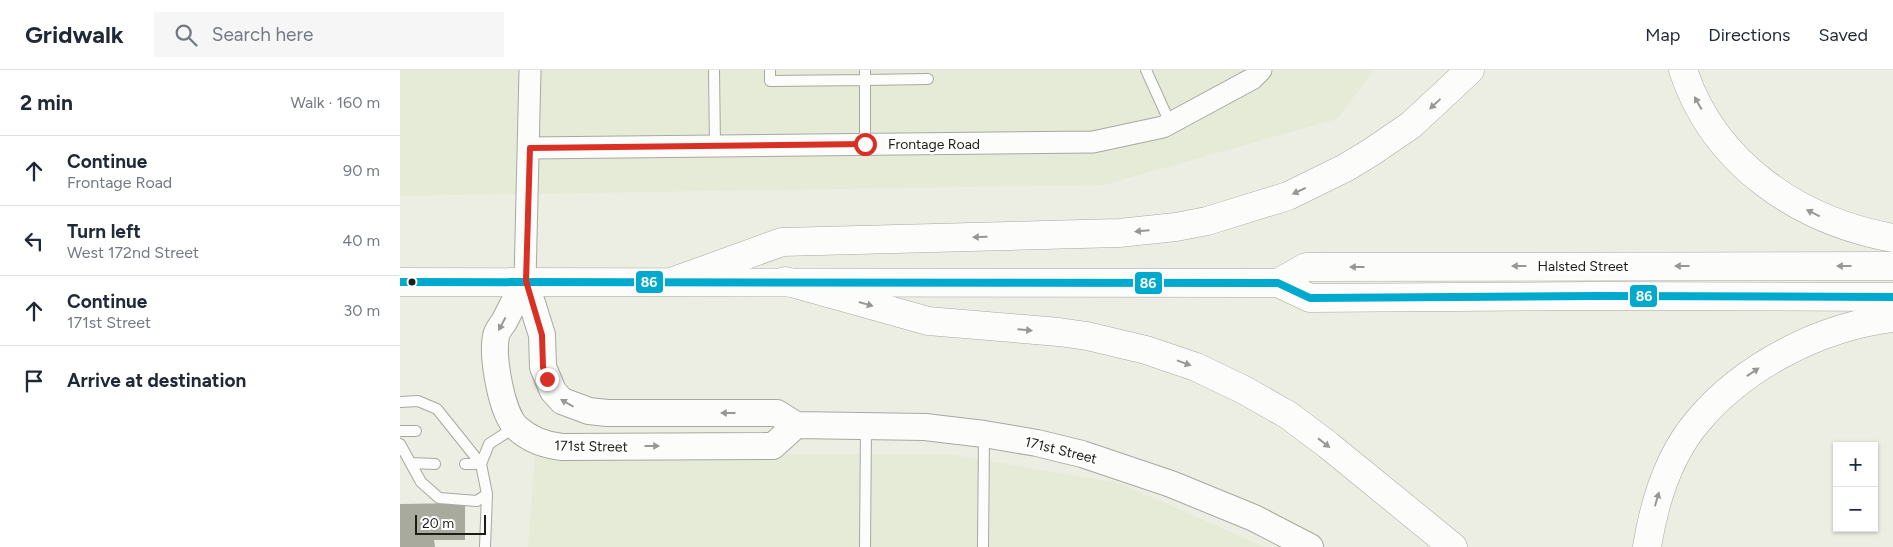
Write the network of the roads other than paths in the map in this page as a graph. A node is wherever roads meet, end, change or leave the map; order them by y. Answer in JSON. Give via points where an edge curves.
{"nodes":[{"id":1,"x":530,"y":70,"type":"edge"},
{"id":2,"x":714,"y":70,"type":"edge"},
{"id":3,"x":770,"y":70,"type":"edge"},
{"id":4,"x":1146,"y":70,"type":"edge"},
{"id":5,"x":1261,"y":70,"type":"edge"},
{"id":6,"x":1470,"y":70,"type":"edge"},
{"id":7,"x":1683,"y":70,"type":"edge"},
{"id":8,"x":865,"y":75,"type":"edge"},
{"id":9,"x":928,"y":80,"type":"dead end"},
{"id":10,"x":1170,"y":123,"type":"junction"},
{"id":11,"x":865,"y":144,"type":"junction"},
{"id":12,"x":715,"y":146,"type":"junction"},
{"id":13,"x":530,"y":148,"type":"junction"},
{"id":14,"x":1893,"y":238,"type":"edge"},
{"id":15,"x":1893,"y":266,"type":"edge"},
{"id":16,"x":526,"y":281,"type":"junction"},
{"id":17,"x":674,"y":281,"type":"junction"},
{"id":18,"x":785,"y":281,"type":"junction"},
{"id":19,"x":400,"y":282,"type":"edge"},
{"id":20,"x":1278,"y":283,"type":"junction"},
{"id":21,"x":1893,"y":297,"type":"edge"},
{"id":22,"x":1893,"y":318,"type":"edge"},
{"id":23,"x":400,"y":402,"type":"edge"},
{"id":24,"x":796,"y":425,"type":"junction"},
{"id":25,"x":866,"y":425,"type":"junction"},
{"id":26,"x":515,"y":426,"type":"junction"},
{"id":27,"x":400,"y":431,"type":"edge"},
{"id":28,"x":416,"y":431,"type":"dead end"},
{"id":29,"x":984,"y":434,"type":"junction"},
{"id":30,"x":400,"y":444,"type":"edge"},
{"id":31,"x":411,"y":463,"type":"junction"},
{"id":32,"x":435,"y":464,"type":"dead end"},
{"id":33,"x":466,"y":464,"type":"dead end"},
{"id":34,"x":481,"y":464,"type":"junction"},
{"id":35,"x":487,"y":494,"type":"junction"},
{"id":36,"x":485,"y":547,"type":"edge"},
{"id":37,"x":865,"y":547,"type":"edge"},
{"id":38,"x":983,"y":547,"type":"edge"},
{"id":39,"x":1310,"y":547,"type":"edge"},
{"id":40,"x":1453,"y":547,"type":"edge"},
{"id":41,"x":1647,"y":547,"type":"edge"}],
"edges":[{"from":1,"to":13,"type":"street"},
{"from":2,"to":12,"type":"lane"},
{"from":3,"to":8,"type":"lane","via":[[770,81]]},
{"from":4,"to":10,"type":"lane"},
{"from":5,"to":10,"type":"street","name":"Frontage Road","via":[[1252,79]]},
{"from":6,"to":17,"type":"main road","one_way":true,"via":[[1430,109],[1370,154],[1288,196],[1225,216],[1176,228],[1119,233],[782,242]]},
{"from":14,"to":7,"type":"main road","one_way":true,"via":[[1823,218],[1762,181],[1718,136],[1696,100]]},
{"from":8,"to":9,"type":"lane"},
{"from":8,"to":11,"type":"lane"},
{"from":10,"to":11,"type":"street","name":"Frontage Road","via":[[1093,142]]},
{"from":11,"to":12,"type":"street","name":"Frontage Road"},
{"from":12,"to":13,"type":"street","name":"Frontage Road"},
{"from":13,"to":16,"type":"street"},
{"from":15,"to":20,"type":"main road","name":"Halsted Street","one_way":true,"via":[[1306,267]]},
{"from":16,"to":17,"type":"main road","name":"Halsted Street"},
{"from":16,"to":19,"type":"main road","name":"Halsted Street"},
{"from":24,"to":16,"type":"street","name":"171st Street","one_way":true,"via":[[777,413],[606,413],[562,402],[553,391],[543,367],[542,335]]},
{"from":16,"to":26,"type":"street","name":"171st Street","one_way":true,"via":[[496,335],[499,387]]},
{"from":17,"to":18,"type":"main road","name":"Halsted Street"},
{"from":18,"to":20,"type":"main road","name":"Halsted Street"},
{"from":18,"to":40,"type":"main road","one_way":true,"via":[[928,322],[1087,336],[1146,350],[1196,367],[1288,416]]},
{"from":20,"to":21,"type":"main road","name":"Halsted Street","via":[[1310,298]]},
{"from":41,"to":22,"type":"main road","one_way":true,"via":[[1651,521],[1669,468],[1697,422],[1716,402],[1750,374],[1799,346],[1845,328]]},
{"from":23,"to":34,"type":"lane","via":[[418,402],[437,409],[451,431]]},
{"from":24,"to":25,"type":"street","name":"171st Street"},
{"from":26,"to":24,"type":"street","name":"171st Street","one_way":true,"via":[[530,438],[562,447],[773,446]]},
{"from":25,"to":29,"type":"street","name":"171st Street"},
{"from":25,"to":37,"type":"lane"},
{"from":26,"to":34,"type":"lane","via":[[489,444]]},
{"from":27,"to":28,"type":"lane"},
{"from":29,"to":38,"type":"lane"},
{"from":29,"to":39,"type":"street","name":"171st Street","via":[[1037,443],[1125,468],[1254,518]]},
{"from":30,"to":31,"type":"lane"},
{"from":31,"to":32,"type":"lane"},
{"from":31,"to":35,"type":"lane","via":[[421,482],[439,498],[477,501]]},
{"from":33,"to":34,"type":"lane"},
{"from":34,"to":35,"type":"lane"},
{"from":35,"to":36,"type":"lane"}]}
